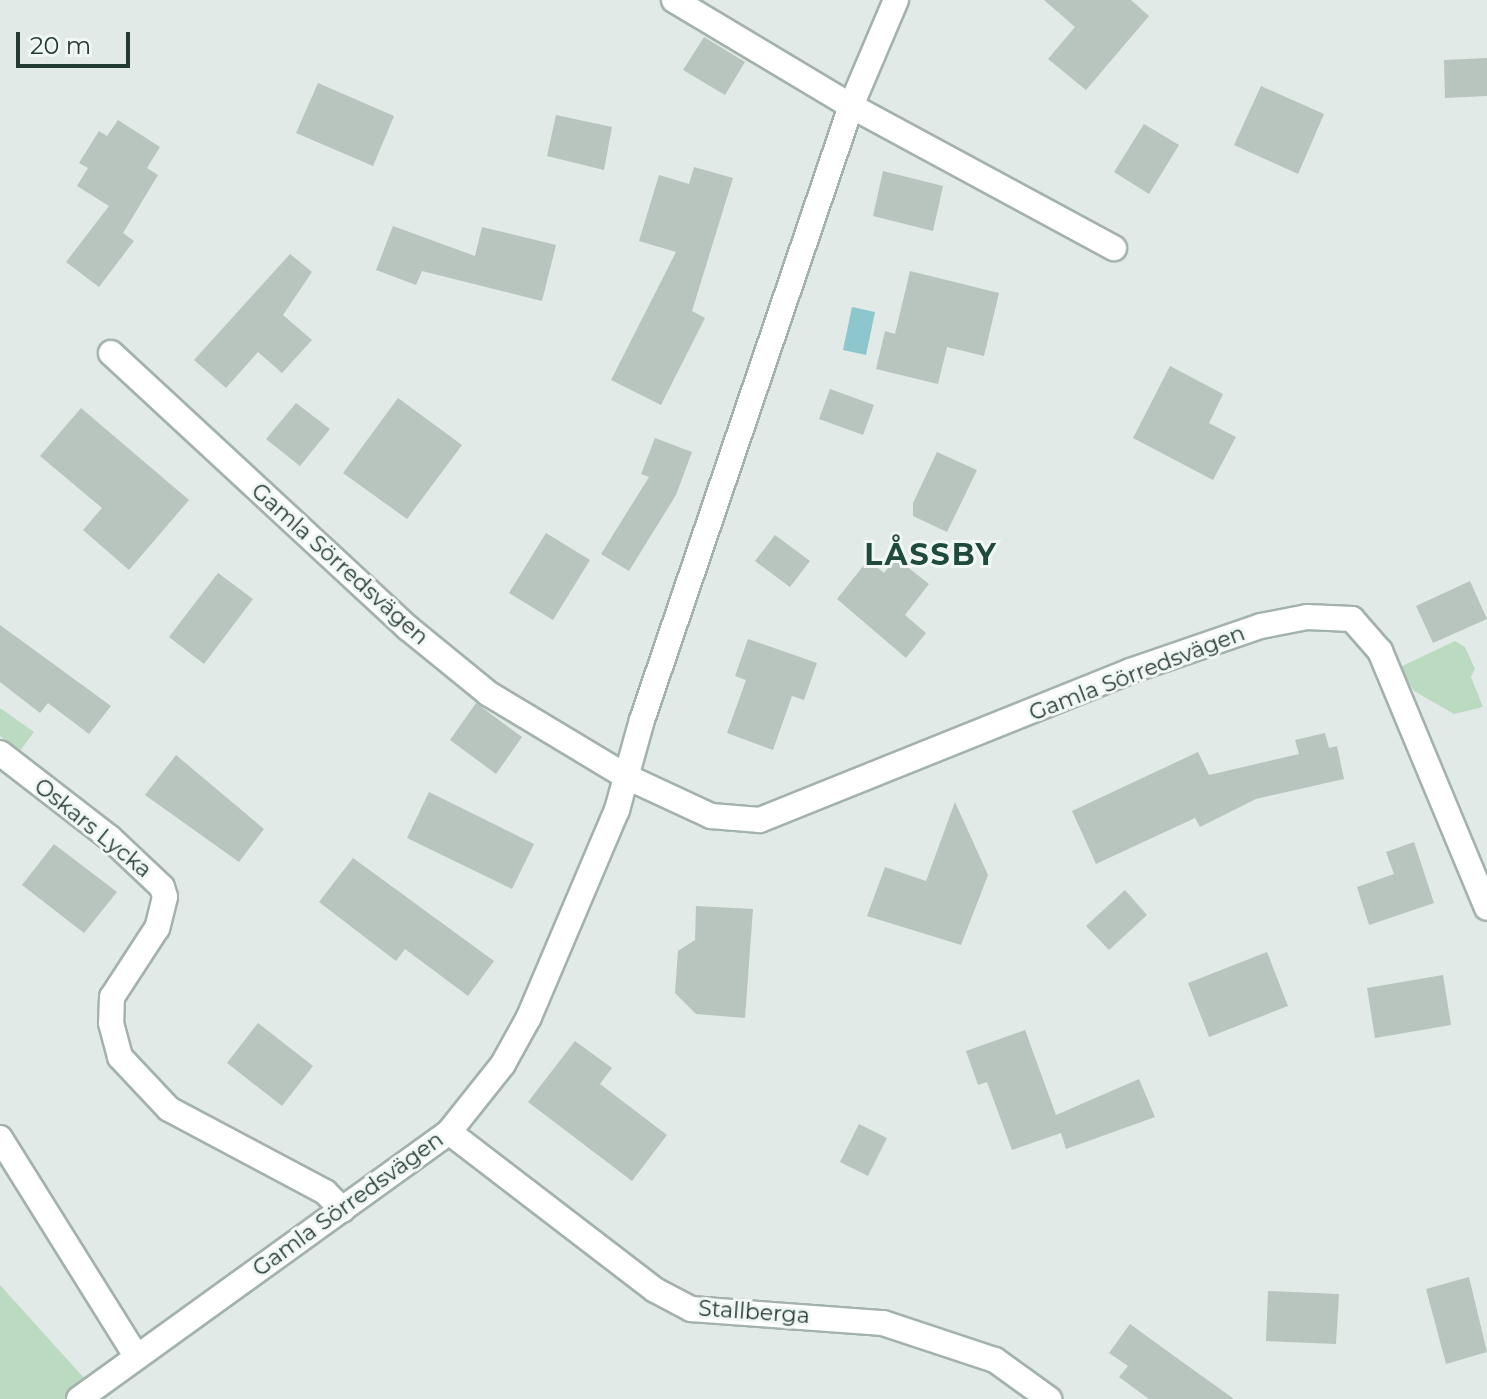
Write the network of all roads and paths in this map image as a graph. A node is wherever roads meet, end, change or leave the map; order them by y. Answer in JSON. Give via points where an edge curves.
{"nodes":[{"id":1,"x":674,"y":0,"type":"edge"},
{"id":2,"x":896,"y":0,"type":"edge"},
{"id":3,"x":851,"y":106,"type":"junction"},
{"id":4,"x":1114,"y":248,"type":"dead end"},
{"id":5,"x":111,"y":353,"type":"dead end"},
{"id":6,"x":0,"y":753,"type":"edge"},
{"id":7,"x":627,"y":777,"type":"junction"},
{"id":8,"x":1487,"y":908,"type":"edge"},
{"id":9,"x":449,"y":1132,"type":"junction"},
{"id":10,"x":0,"y":1138,"type":"edge"},
{"id":11,"x":343,"y":1210,"type":"junction"},
{"id":12,"x":137,"y":1357,"type":"junction"},
{"id":13,"x":79,"y":1399,"type":"edge"},
{"id":14,"x":1049,"y":1399,"type":"edge"}],
"edges":[{"from":1,"to":3,"type":"street"},
{"from":2,"to":3,"type":"street","name":"Gamla Sörredsvägen"},
{"from":3,"to":4,"type":"street"},
{"from":3,"to":7,"type":"street","name":"Gamla Sörredsvägen"},
{"from":5,"to":7,"type":"street","name":"Gamla Sörredsvägen","via":[[423,641],[527,719]]},
{"from":6,"to":11,"type":"street","name":"Oskars Lycka","via":[[110,838],[162,887],[165,897],[157,928],[112,997],[111,1023],[120,1057],[169,1109],[325,1192]]},
{"from":7,"to":8,"type":"street","name":"Gamla Sörredsvägen","via":[[711,816],[760,820],[1130,671],[1261,626],[1344,616],[1360,624],[1380,651]]},
{"from":7,"to":9,"type":"street","name":"Gamla Sörredsvägen","via":[[529,1017],[484,1093]]},
{"from":9,"to":11,"type":"street","name":"Gamla Sörredsvägen"},
{"from":9,"to":14,"type":"street","name":"Stallberga","via":[[655,1290],[691,1309],[883,1323],[995,1360]]},
{"from":10,"to":12,"type":"street"},
{"from":11,"to":12,"type":"street","name":"Gamla Sörredsvägen"},
{"from":12,"to":13,"type":"street","name":"Gamla Sörredsvägen"}]}
